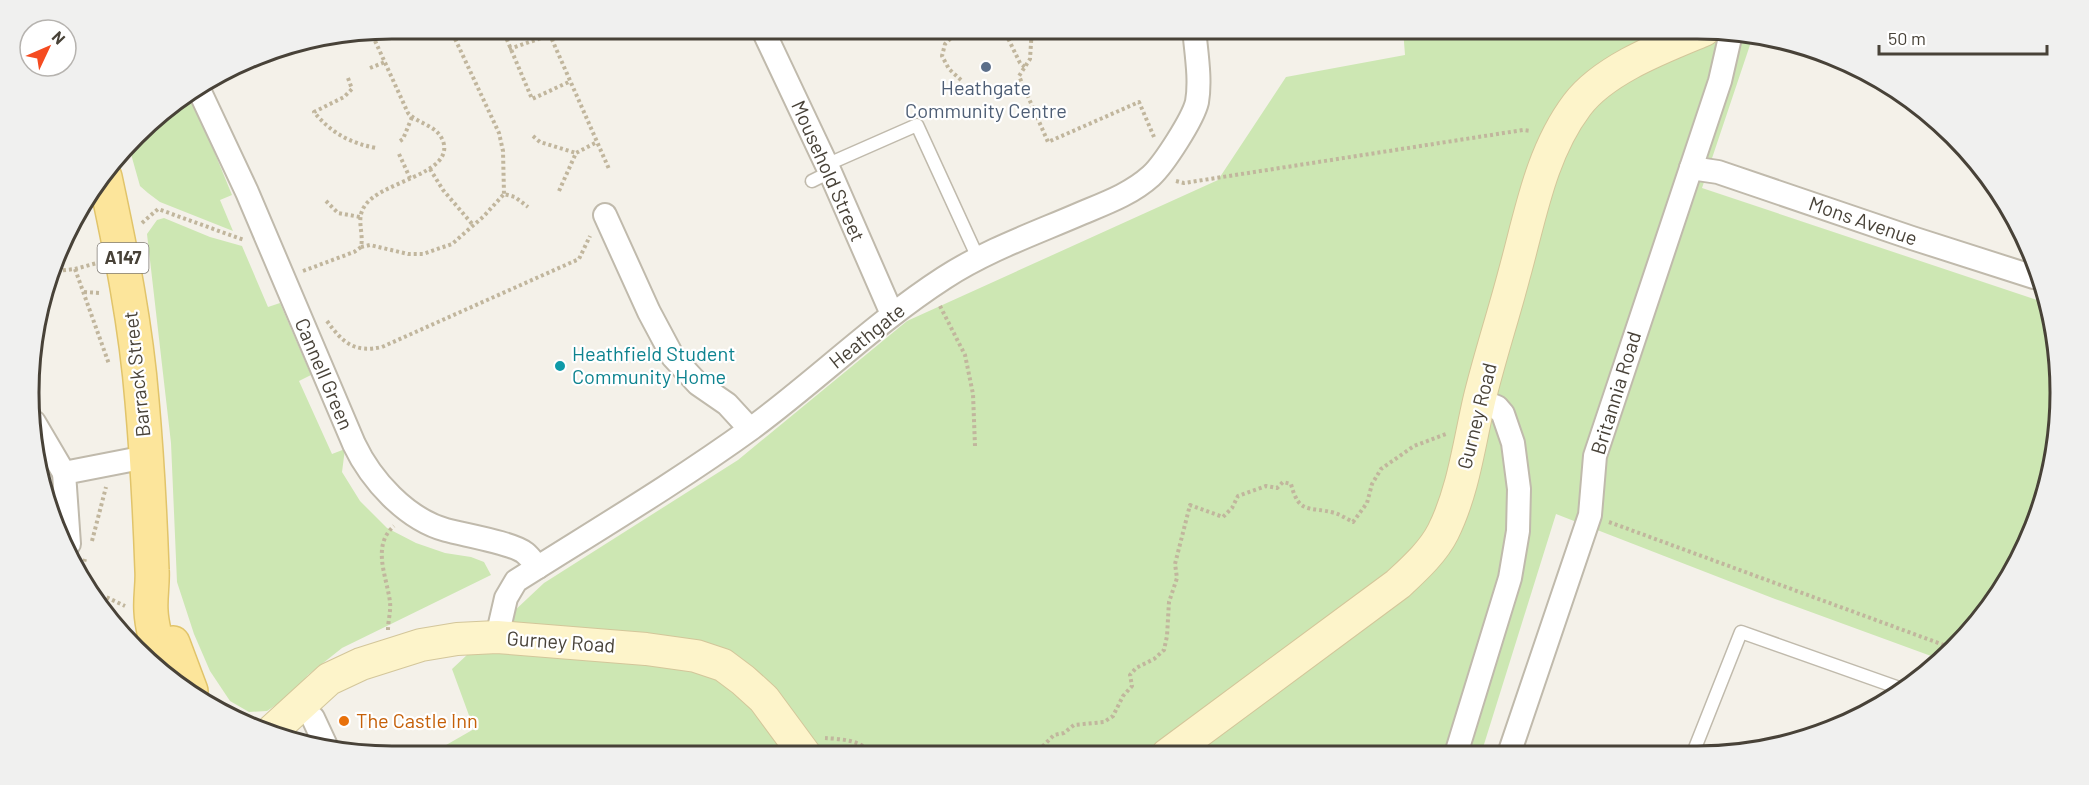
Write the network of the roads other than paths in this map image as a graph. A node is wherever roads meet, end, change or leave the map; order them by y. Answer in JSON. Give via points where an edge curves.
{"nodes":[{"id":1,"x":767,"y":39,"type":"edge"},
{"id":2,"x":1195,"y":39,"type":"edge"},
{"id":3,"x":1684,"y":39,"type":"edge"},
{"id":4,"x":1729,"y":41,"type":"edge"},
{"id":5,"x":202,"y":95,"type":"edge"},
{"id":6,"x":1691,"y":168,"type":"junction"},
{"id":7,"x":823,"y":173,"type":"junction"},
{"id":8,"x":107,"y":185,"type":"edge"},
{"id":9,"x":605,"y":215,"type":"road end"},
{"id":10,"x":978,"y":258,"type":"junction"},
{"id":11,"x":2030,"y":276,"type":"edge"},
{"id":12,"x":892,"y":314,"type":"junction"},
{"id":13,"x":1479,"y":400,"type":"junction"},
{"id":14,"x":750,"y":429,"type":"junction"},
{"id":15,"x":42,"y":435,"type":"edge"},
{"id":16,"x":146,"y":457,"type":"junction"},
{"id":17,"x":64,"y":473,"type":"junction"},
{"id":18,"x":68,"y":533,"type":"edge"},
{"id":19,"x":537,"y":567,"type":"junction"},
{"id":20,"x":152,"y":573,"type":"junction"},
{"id":21,"x":497,"y":637,"type":"junction"},
{"id":22,"x":163,"y":661,"type":"edge"},
{"id":23,"x":187,"y":680,"type":"edge"},
{"id":24,"x":1893,"y":686,"type":"edge"},
{"id":25,"x":291,"y":725,"type":"edge"},
{"id":26,"x":307,"y":735,"type":"edge"},
{"id":27,"x":799,"y":746,"type":"edge"},
{"id":28,"x":1179,"y":746,"type":"edge"},
{"id":29,"x":1458,"y":746,"type":"edge"},
{"id":30,"x":1512,"y":746,"type":"edge"},
{"id":31,"x":1697,"y":746,"type":"edge"}],
"edges":[{"from":1,"to":7,"type":"street","name":"Mousehold Street"},
{"from":2,"to":10,"type":"street","name":"Heathgate","via":[[1197,104],[1158,168],[1124,195]]},
{"from":3,"to":13,"type":"street","name":"Gurney Road","via":[[1640,59],[1596,86],[1577,105],[1558,135],[1540,178]]},
{"from":4,"to":6,"type":"street","name":"Britannia Road"},
{"from":5,"to":19,"type":"street","name":"Cannell Green","via":[[365,467],[410,512],[443,530],[514,547]]},
{"from":6,"to":11,"type":"street","name":"Mons Avenue","via":[[1718,172]]},
{"from":6,"to":30,"type":"street","name":"Britannia Road","via":[[1595,456],[1590,516]]},
{"from":7,"to":10,"type":"lane","via":[[917,125]]},
{"from":7,"to":12,"type":"street","name":"Mousehold Street"},
{"from":8,"to":16,"type":"main road","name":"Barrack Street","number":"A147","via":[[132,319]]},
{"from":9,"to":14,"type":"street","via":[[673,357]]},
{"from":10,"to":12,"type":"street","name":"Heathgate"},
{"from":12,"to":14,"type":"street","name":"Heathgate"},
{"from":13,"to":28,"type":"street","name":"Gurney Road","via":[[1454,505],[1442,534],[1419,564],[1347,623]]},
{"from":13,"to":29,"type":"street","via":[[1497,407],[1503,414],[1513,443],[1519,489],[1518,531],[1510,578]]},
{"from":14,"to":19,"type":"street","name":"Heathgate"},
{"from":15,"to":17,"type":"street"},
{"from":16,"to":17,"type":"street"},
{"from":16,"to":20,"type":"main road","name":"Barrack Street","number":"A147"},
{"from":17,"to":18,"type":"street"},
{"from":19,"to":21,"type":"street","name":"Heathgate","via":[[510,589]]},
{"from":20,"to":22,"type":"main road","name":"Barrack Street","number":"A147","via":[[151,611]]},
{"from":20,"to":23,"type":"main road","name":"Barrack Street","number":"A147"},
{"from":21,"to":25,"type":"street","name":"Gurney Road","via":[[421,645],[361,664],[329,680]]},
{"from":21,"to":27,"type":"street","name":"Gurney Road","via":[[646,649],[696,656],[723,665],[764,699]]},
{"from":24,"to":31,"type":"lane","via":[[1741,632]]},
{"from":25,"to":26,"type":"street"}]}
